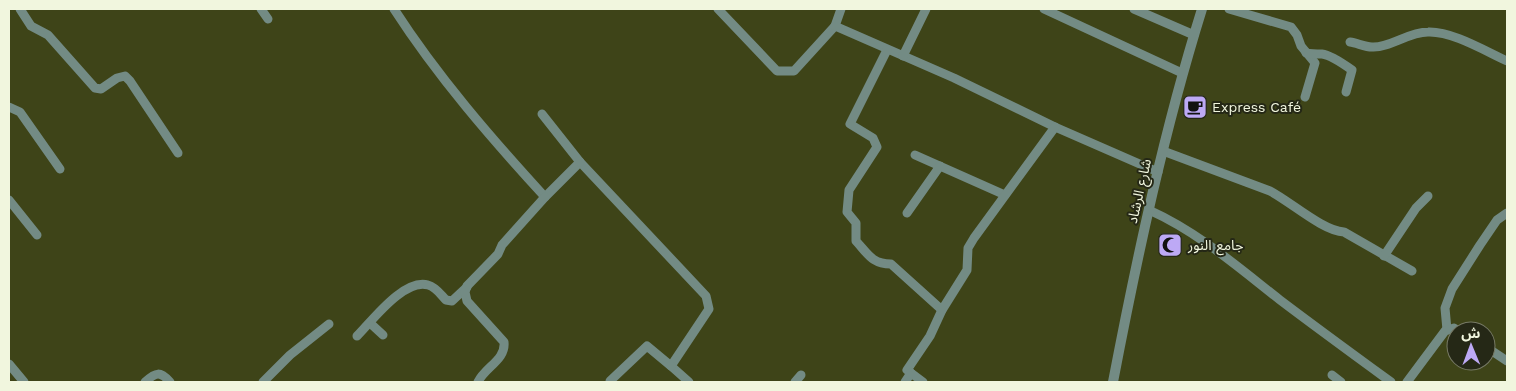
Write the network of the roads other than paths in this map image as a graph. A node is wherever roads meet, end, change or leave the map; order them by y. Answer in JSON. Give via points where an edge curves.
{"nodes":[{"id":1,"x":20,"y":9,"type":"edge"},
{"id":2,"x":261,"y":9,"type":"edge"},
{"id":3,"x":394,"y":9,"type":"edge"},
{"id":4,"x":718,"y":9,"type":"edge"},
{"id":5,"x":841,"y":9,"type":"edge"},
{"id":6,"x":926,"y":9,"type":"edge"},
{"id":7,"x":1044,"y":9,"type":"edge"},
{"id":8,"x":1134,"y":9,"type":"edge"},
{"id":9,"x":1202,"y":9,"type":"edge"},
{"id":10,"x":1229,"y":9,"type":"edge"},
{"id":11,"x":268,"y":19,"type":"dead end"},
{"id":12,"x":835,"y":26,"type":"junction"},
{"id":13,"x":1194,"y":35,"type":"junction"},
{"id":14,"x":1350,"y":42,"type":"dead end"},
{"id":15,"x":887,"y":50,"type":"junction"},
{"id":16,"x":1305,"y":53,"type":"junction"},
{"id":17,"x":903,"y":56,"type":"junction"},
{"id":18,"x":1507,"y":61,"type":"edge"},
{"id":19,"x":1182,"y":73,"type":"junction"},
{"id":20,"x":1346,"y":92,"type":"dead end"},
{"id":21,"x":1305,"y":97,"type":"dead end"},
{"id":22,"x":9,"y":107,"type":"edge"},
{"id":23,"x":542,"y":114,"type":"dead end"},
{"id":24,"x":1055,"y":127,"type":"junction"},
{"id":25,"x":1163,"y":151,"type":"junction"},
{"id":26,"x":178,"y":153,"type":"dead end"},
{"id":27,"x":915,"y":155,"type":"dead end"},
{"id":28,"x":580,"y":162,"type":"junction"},
{"id":29,"x":940,"y":166,"type":"junction"},
{"id":30,"x":60,"y":169,"type":"dead end"},
{"id":31,"x":1158,"y":172,"type":"junction"},
{"id":32,"x":1005,"y":196,"type":"junction"},
{"id":33,"x":1428,"y":196,"type":"dead end"},
{"id":34,"x":545,"y":197,"type":"junction"},
{"id":35,"x":9,"y":200,"type":"edge"},
{"id":36,"x":1149,"y":210,"type":"junction"},
{"id":37,"x":907,"y":213,"type":"dead end"},
{"id":38,"x":1507,"y":213,"type":"edge"},
{"id":39,"x":37,"y":235,"type":"dead end"},
{"id":40,"x":1384,"y":256,"type":"junction"},
{"id":41,"x":1412,"y":271,"type":"dead end"},
{"id":42,"x":467,"y":286,"type":"junction"},
{"id":43,"x":942,"y":310,"type":"junction"},
{"id":44,"x":1446,"y":321,"type":"edge"},
{"id":45,"x":370,"y":323,"type":"junction"},
{"id":46,"x":330,"y":324,"type":"dead end"},
{"id":47,"x":1446,"y":331,"type":"edge"},
{"id":48,"x":383,"y":335,"type":"dead end"},
{"id":49,"x":357,"y":336,"type":"dead end"},
{"id":50,"x":9,"y":364,"type":"edge"},
{"id":51,"x":671,"y":366,"type":"junction"},
{"id":52,"x":911,"y":373,"type":"junction"},
{"id":53,"x":1332,"y":375,"type":"dead end"},
{"id":54,"x":610,"y":381,"type":"dead end"},
{"id":55,"x":24,"y":382,"type":"edge"},
{"id":56,"x":145,"y":382,"type":"edge"},
{"id":57,"x":170,"y":382,"type":"edge"},
{"id":58,"x":263,"y":382,"type":"edge"},
{"id":59,"x":478,"y":382,"type":"edge"},
{"id":60,"x":689,"y":382,"type":"edge"},
{"id":61,"x":905,"y":382,"type":"edge"},
{"id":62,"x":923,"y":382,"type":"edge"},
{"id":63,"x":1113,"y":382,"type":"edge"},
{"id":64,"x":1341,"y":382,"type":"edge"},
{"id":65,"x":1391,"y":382,"type":"edge"},
{"id":66,"x":1407,"y":382,"type":"edge"}],
"edges":[{"from":1,"to":26,"type":"street","via":[[31,26],[48,35],[95,88],[101,89],[121,76],[130,80]]},
{"from":2,"to":11,"type":"street"},
{"from":3,"to":34,"type":"street","via":[[458,97]]},
{"from":4,"to":12,"type":"street","via":[[777,71],[794,70]]},
{"from":5,"to":12,"type":"street"},
{"from":6,"to":17,"type":"street"},
{"from":7,"to":19,"type":"street"},
{"from":8,"to":13,"type":"street"},
{"from":9,"to":13,"type":"street","name":"شارع الرشاد"},
{"from":10,"to":16,"type":"street","via":[[1291,27]]},
{"from":12,"to":15,"type":"street"},
{"from":13,"to":19,"type":"street","name":"شارع الرشاد"},
{"from":14,"to":18,"type":"street","via":[[1372,47],[1417,33],[1440,33]]},
{"from":15,"to":17,"type":"street"},
{"from":15,"to":43,"type":"street","via":[[850,124],[873,138],[877,147],[849,190],[848,212],[856,224],[856,241],[873,260],[891,264]]},
{"from":16,"to":20,"type":"street","via":[[1323,54],[1352,70]]},
{"from":16,"to":21,"type":"street","via":[[1316,64]]},
{"from":17,"to":24,"type":"street"},
{"from":19,"to":25,"type":"street","name":"شارع الرشاد"},
{"from":22,"to":30,"type":"street","via":[[20,112]]},
{"from":23,"to":28,"type":"street"},
{"from":24,"to":31,"type":"street"},
{"from":24,"to":32,"type":"street"},
{"from":25,"to":31,"type":"street","name":"شارع الرشاد"},
{"from":25,"to":40,"type":"street","via":[[1285,198],[1334,232],[1344,232]]},
{"from":27,"to":29,"type":"street"},
{"from":28,"to":34,"type":"street"},
{"from":28,"to":51,"type":"street","via":[[706,296],[709,308]]},
{"from":29,"to":32,"type":"street"},
{"from":29,"to":37,"type":"street"},
{"from":31,"to":36,"type":"street","name":"شارع الرشاد"},
{"from":32,"to":43,"type":"street","via":[[968,248],[967,270]]},
{"from":33,"to":40,"type":"street","via":[[1416,208]]},
{"from":34,"to":42,"type":"street"},
{"from":35,"to":39,"type":"street"},
{"from":36,"to":63,"type":"street","name":"شارع الرشاد"},
{"from":36,"to":65,"type":"street","via":[[1205,242]]},
{"from":38,"to":44,"type":"street","via":[[1488,232],[1452,289],[1445,308]]},
{"from":40,"to":41,"type":"street"},
{"from":42,"to":45,"type":"street","via":[[452,301],[428,285],[411,287],[384,306]]},
{"from":42,"to":59,"type":"street","via":[[467,301],[504,342],[502,354]]},
{"from":43,"to":52,"type":"street","via":[[930,336],[906,370]]},
{"from":45,"to":48,"type":"street"},
{"from":45,"to":49,"type":"street"},
{"from":46,"to":58,"type":"street","via":[[290,355]]},
{"from":47,"to":66,"type":"street"},
{"from":50,"to":55,"type":"street"},
{"from":51,"to":54,"type":"street","via":[[646,346]]},
{"from":51,"to":60,"type":"street"},
{"from":52,"to":61,"type":"street"},
{"from":52,"to":62,"type":"street"},
{"from":53,"to":64,"type":"street"},
{"from":56,"to":57,"type":"street","via":[[159,374]]}]}
